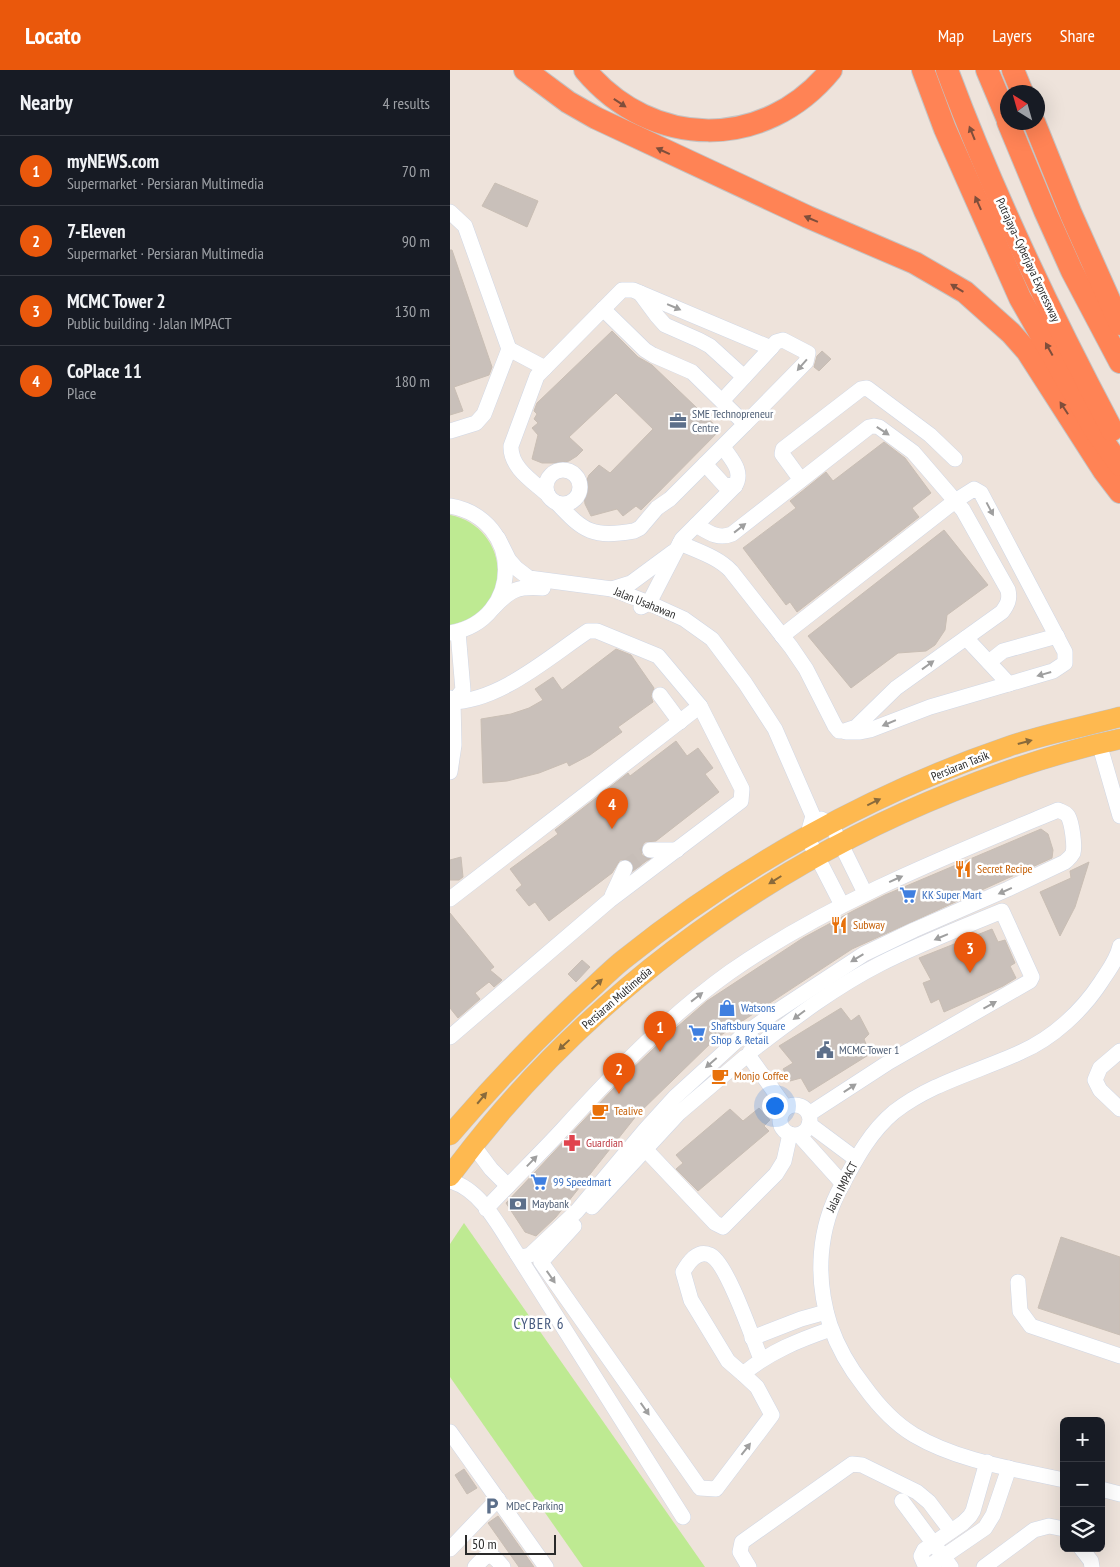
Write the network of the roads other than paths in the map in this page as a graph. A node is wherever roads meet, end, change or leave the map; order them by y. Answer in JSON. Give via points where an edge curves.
{"nodes":[{"id":1,"x":525,"y":70,"type":"edge"},
{"id":2,"x":585,"y":70,"type":"edge"},
{"id":3,"x":831,"y":70,"type":"edge"},
{"id":4,"x":923,"y":70,"type":"edge"},
{"id":5,"x":947,"y":70,"type":"edge"},
{"id":6,"x":987,"y":70,"type":"edge"},
{"id":7,"x":1013,"y":70,"type":"edge"},
{"id":8,"x":1019,"y":85,"type":"edge"},
{"id":9,"x":1000,"y":102,"type":"edge"},
{"id":10,"x":1012,"y":130,"type":"edge"},
{"id":11,"x":1037,"y":130,"type":"edge"},
{"id":12,"x":450,"y":212,"type":"edge"},
{"id":13,"x":640,"y":293,"type":"junction"},
{"id":14,"x":603,"y":309,"type":"junction"},
{"id":15,"x":1120,"y":324,"type":"edge"},
{"id":16,"x":771,"y":348,"type":"junction"},
{"id":17,"x":509,"y":349,"type":"junction"},
{"id":18,"x":1120,"y":362,"type":"edge"},
{"id":19,"x":545,"y":368,"type":"junction"},
{"id":20,"x":744,"y":377,"type":"junction"},
{"id":21,"x":722,"y":401,"type":"junction"},
{"id":22,"x":745,"y":424,"type":"junction"},
{"id":23,"x":450,"y":431,"type":"edge"},
{"id":24,"x":1120,"y":446,"type":"edge"},
{"id":25,"x":722,"y":447,"type":"junction"},
{"id":26,"x":955,"y":459,"type":"dead end"},
{"id":27,"x":705,"y":464,"type":"junction"},
{"id":28,"x":1120,"y":465,"type":"edge"},
{"id":29,"x":801,"y":480,"type":"junction"},
{"id":30,"x":735,"y":486,"type":"junction"},
{"id":31,"x":1120,"y":492,"type":"edge"},
{"id":32,"x":955,"y":501,"type":"junction"},
{"id":33,"x":450,"y":506,"type":"edge"},
{"id":34,"x":696,"y":525,"type":"junction"},
{"id":35,"x":498,"y":538,"type":"junction"},
{"id":36,"x":678,"y":546,"type":"junction"},
{"id":37,"x":612,"y":589,"type":"junction"},
{"id":38,"x":644,"y":605,"type":"junction"},
{"id":39,"x":493,"y":608,"type":"junction"},
{"id":40,"x":454,"y":632,"type":"edge"},
{"id":41,"x":782,"y":636,"type":"junction"},
{"id":42,"x":1056,"y":636,"type":"junction"},
{"id":43,"x":966,"y":638,"type":"junction"},
{"id":44,"x":989,"y":662,"type":"junction"},
{"id":45,"x":1009,"y":684,"type":"junction"},
{"id":46,"x":660,"y":695,"type":"dead end"},
{"id":47,"x":451,"y":701,"type":"edge"},
{"id":48,"x":700,"y":706,"type":"junction"},
{"id":49,"x":1120,"y":717,"type":"edge"},
{"id":50,"x":680,"y":722,"type":"junction"},
{"id":51,"x":847,"y":731,"type":"junction"},
{"id":52,"x":1120,"y":739,"type":"edge"},
{"id":53,"x":1099,"y":744,"type":"junction"},
{"id":54,"x":450,"y":772,"type":"edge"},
{"id":55,"x":1120,"y":816,"type":"edge"},
{"id":56,"x":822,"y":820,"type":"junction"},
{"id":57,"x":807,"y":837,"type":"junction"},
{"id":58,"x":840,"y":844,"type":"junction"},
{"id":59,"x":650,"y":850,"type":"tunnel mouth"},
{"id":60,"x":677,"y":850,"type":"junction"},
{"id":61,"x":817,"y":856,"type":"junction"},
{"id":62,"x":625,"y":868,"type":"tunnel mouth"},
{"id":63,"x":865,"y":893,"type":"junction"},
{"id":64,"x":450,"y":899,"type":"edge"},
{"id":65,"x":610,"y":900,"type":"junction"},
{"id":66,"x":842,"y":905,"type":"junction"},
{"id":67,"x":1120,"y":946,"type":"edge"},
{"id":68,"x":450,"y":1037,"type":"edge"},
{"id":69,"x":1120,"y":1051,"type":"edge"},
{"id":70,"x":749,"y":1056,"type":"junction"},
{"id":71,"x":1119,"y":1104,"type":"edge"},
{"id":72,"x":786,"y":1108,"type":"junction"},
{"id":73,"x":802,"y":1127,"type":"junction"},
{"id":74,"x":450,"y":1135,"type":"edge"},
{"id":75,"x":473,"y":1145,"type":"junction"},
{"id":76,"x":646,"y":1150,"type":"junction"},
{"id":77,"x":856,"y":1159,"type":"junction"},
{"id":78,"x":450,"y":1176,"type":"edge"},
{"id":79,"x":450,"y":1181,"type":"edge"},
{"id":80,"x":842,"y":1184,"type":"junction"},
{"id":81,"x":508,"y":1186,"type":"junction"},
{"id":82,"x":486,"y":1209,"type":"junction"},
{"id":83,"x":517,"y":1254,"type":"junction"},
{"id":84,"x":1018,"y":1282,"type":"dead end"},
{"id":85,"x":826,"y":1312,"type":"junction"},
{"id":86,"x":831,"y":1329,"type":"junction"},
{"id":87,"x":752,"y":1338,"type":"junction"},
{"id":88,"x":1120,"y":1356,"type":"edge"},
{"id":89,"x":761,"y":1359,"type":"junction"},
{"id":90,"x":743,"y":1374,"type":"junction"},
{"id":91,"x":450,"y":1432,"type":"edge"},
{"id":92,"x":987,"y":1462,"type":"junction"},
{"id":93,"x":1009,"y":1468,"type":"junction"},
{"id":94,"x":1060,"y":1479,"type":"edge"},
{"id":95,"x":1105,"y":1490,"type":"edge"},
{"id":96,"x":1120,"y":1494,"type":"edge"},
{"id":97,"x":498,"y":1499,"type":"junction"},
{"id":98,"x":902,"y":1501,"type":"dead end"},
{"id":99,"x":683,"y":1517,"type":"dead end"},
{"id":100,"x":1060,"y":1528,"type":"edge"},
{"id":101,"x":951,"y":1531,"type":"junction"},
{"id":102,"x":933,"y":1543,"type":"junction"},
{"id":103,"x":450,"y":1549,"type":"edge"},
{"id":104,"x":1084,"y":1552,"type":"edge"},
{"id":105,"x":947,"y":1562,"type":"edge"},
{"id":106,"x":475,"y":1567,"type":"edge"},
{"id":107,"x":503,"y":1567,"type":"edge"},
{"id":108,"x":546,"y":1567,"type":"edge"},
{"id":109,"x":749,"y":1567,"type":"edge"},
{"id":110,"x":984,"y":1567,"type":"edge"},
{"id":111,"x":1092,"y":1567,"type":"edge"}],
"edges":[{"from":31,"to":1,"type":"highway","one_way":true,"via":[[1027,351],[965,292],[914,263],[596,118]]},
{"from":2,"to":3,"type":"highway","one_way":true,"via":[[597,84],[634,112],[674,127],[696,130],[735,129],[772,116],[806,96]]},
{"from":28,"to":4,"type":"highway","one_way":true,"via":[[1095,430],[1020,298],[945,129]]},
{"from":24,"to":5,"type":"highway","name":"Putrajaya–Cyberjaya Expressway","one_way":true,"via":[[1011,228]]},
{"from":6,"to":9,"type":"highway"},
{"from":7,"to":8,"type":"highway"},
{"from":10,"to":18,"type":"highway","via":[[1060,245]]},
{"from":11,"to":15,"type":"highway"},
{"from":12,"to":17,"type":"street","via":[[465,226]]},
{"from":13,"to":14,"type":"street","via":[[627,288],[622,290]]},
{"from":13,"to":16,"type":"street","one_way":true},
{"from":13,"to":20,"type":"street","via":[[665,325],[710,346]]},
{"from":14,"to":19,"type":"street"},
{"from":14,"to":21,"type":"street","via":[[645,350],[692,372]]},
{"from":16,"to":20,"type":"street"},
{"from":16,"to":22,"type":"street","one_way":true,"via":[[783,340],[806,351],[808,357]]},
{"from":17,"to":19,"type":"street"},
{"from":17,"to":23,"type":"street","via":[[484,414],[476,423]]},
{"from":19,"to":27,"type":"street","via":[[537,376],[511,453],[515,464],[580,526],[594,533],[634,531]]},
{"from":20,"to":21,"type":"street"},
{"from":21,"to":22,"type":"street"},
{"from":22,"to":25,"type":"street"},
{"from":25,"to":27,"type":"street"},
{"from":25,"to":30,"type":"street","via":[[737,468],[739,474]]},
{"from":26,"to":29,"type":"street","via":[[930,435],[867,388],[783,450],[782,454]]},
{"from":27,"to":30,"type":"street","via":[[724,485]]},
{"from":29,"to":32,"type":"street","one_way":true,"via":[[874,426],[913,452]]},
{"from":34,"to":29,"type":"street","one_way":true,"via":[[715,536],[727,536]]},
{"from":30,"to":34,"type":"street"},
{"from":32,"to":41,"type":"street"},
{"from":32,"to":42,"type":"street","one_way":true,"via":[[969,490],[981,493]]},
{"from":32,"to":43,"type":"street","via":[[1008,590],[1009,598],[1002,612]]},
{"from":33,"to":35,"type":"street","via":[[478,516]]},
{"from":34,"to":36,"type":"street"},
{"from":35,"to":37,"type":"street","name":"Jalan Usahawan","via":[[509,560],[529,578]]},
{"from":35,"to":39,"type":"street","via":[[505,558],[506,579]]},
{"from":36,"to":37,"type":"street","via":[[631,583]]},
{"from":36,"to":38,"type":"street"},
{"from":36,"to":41,"type":"street","via":[[724,564]]},
{"from":37,"to":38,"type":"street","name":"Jalan Usahawan"},
{"from":38,"to":39,"type":"street","name":"Jalan Usahawan","via":[[606,596],[530,587],[510,592]]},
{"from":38,"to":56,"type":"street","name":"Jalan Usahawan","via":[[732,666],[775,729]]},
{"from":39,"to":40,"type":"street","name":"Jalan Usahawan","via":[[481,621]]},
{"from":40,"to":47,"type":"street","via":[[464,690]]},
{"from":41,"to":51,"type":"street","via":[[806,669],[835,726],[839,731]]},
{"from":42,"to":44,"type":"street","via":[[1004,652]]},
{"from":42,"to":45,"type":"street","one_way":true,"via":[[1065,652],[1065,663],[1053,671]]},
{"from":43,"to":44,"type":"street"},
{"from":51,"to":43,"type":"street","one_way":true,"via":[[896,688]]},
{"from":44,"to":45,"type":"street"},
{"from":45,"to":51,"type":"street","one_way":true,"via":[[930,707],[870,730]]},
{"from":46,"to":50,"type":"street"},
{"from":47,"to":48,"type":"street","via":[[490,694],[588,631],[597,630],[658,656]]},
{"from":47,"to":54,"type":"street","via":[[454,745]]},
{"from":48,"to":50,"type":"street"},
{"from":48,"to":60,"type":"street","via":[[743,795],[742,801]]},
{"from":56,"to":49,"type":"main road","name":"Persiaran Tasik","one_way":true,"via":[[1008,747]]},
{"from":50,"to":64,"type":"street"},
{"from":52,"to":53,"type":"main road","name":"Persiaran Tasik"},
{"from":53,"to":55,"type":"street"},
{"from":53,"to":58,"type":"main road","name":"Persiaran Tasik","via":[[989,777],[879,823]]},
{"from":56,"to":57,"type":"main road","name":"Persiaran Tasik"},
{"from":56,"to":58,"type":"street","name":"Jalan Usahawan"},
{"from":57,"to":61,"type":"street"},
{"from":74,"to":57,"type":"main road","name":"Persiaran Multimedia","one_way":true,"via":[[491,1087],[551,1026],[622,961],[712,894]]},
{"from":58,"to":61,"type":"main road","name":"Persiaran Tasik"},
{"from":58,"to":63,"type":"street","name":"Jalan Usahawan"},
{"from":59,"to":60,"type":"street"},
{"from":60,"to":65,"type":"street"},
{"from":61,"to":66,"type":"street"},
{"from":61,"to":75,"type":"main road","name":"Persiaran Multimedia","one_way":true,"via":[[739,903],[644,974],[555,1054]]},
{"from":62,"to":65,"type":"street"},
{"from":63,"to":66,"type":"street"},
{"from":63,"to":83,"type":"street","one_way":true,"via":[[1058,810],[1064,812],[1070,822],[1074,850],[1065,862],[864,954],[743,1035],[675,1097],[577,1211],[530,1255],[522,1257]]},
{"from":65,"to":68,"type":"street"},
{"from":81,"to":66,"type":"street","one_way":true,"via":[[609,1078],[687,1005],[758,953]]},
{"from":67,"to":77,"type":"street","name":"Jalan IMPACT","via":[[1118,957],[1092,996],[1061,1027],[1022,1052],[943,1082],[894,1112]]},
{"from":69,"to":71,"type":"street","via":[[1100,1068],[1096,1080],[1100,1090]]},
{"from":70,"to":72,"type":"street"},
{"from":73,"to":70,"type":"street","one_way":true,"via":[[890,1062],[1030,981],[1032,977],[1002,912],[879,965],[806,1009]]},
{"from":70,"to":76,"type":"street","via":[[679,1113]]},
{"from":72,"to":73,"type":"street","via":[[794,1105],[806,1110]]},
{"from":72,"to":73,"type":"street","via":[[780,1116],[783,1129]]},
{"from":73,"to":76,"type":"street","via":[[776,1174],[723,1227],[715,1223]]},
{"from":73,"to":77,"type":"street"},
{"from":73,"to":80,"type":"street"},
{"from":75,"to":78,"type":"main road","name":"Persiaran Multimedia"},
{"from":75,"to":81,"type":"street","via":[[491,1170]]},
{"from":76,"to":90,"type":"street","one_way":true,"via":[[541,1262],[700,1488],[716,1489],[772,1415],[757,1387]]},
{"from":77,"to":80,"type":"street","name":"Jalan IMPACT"},
{"from":79,"to":82,"type":"street","via":[[467,1188]]},
{"from":80,"to":85,"type":"street","name":"Jalan IMPACT","via":[[826,1222],[821,1250],[820,1275]]},
{"from":81,"to":82,"type":"street"},
{"from":82,"to":83,"type":"street"},
{"from":83,"to":99,"type":"street"},
{"from":84,"to":88,"type":"street","via":[[1020,1311],[1031,1326]]},
{"from":85,"to":86,"type":"street","name":"Jalan IMPACT"},
{"from":85,"to":87,"type":"street"},
{"from":86,"to":89,"type":"street"},
{"from":86,"to":92,"type":"street","name":"Jalan IMPACT","via":[[852,1370],[870,1395],[894,1419],[933,1445]]},
{"from":87,"to":89,"type":"street"},
{"from":87,"to":90,"type":"street","via":[[717,1260],[709,1254],[701,1254],[690,1260],[683,1272],[691,1300],[728,1361]]},
{"from":89,"to":90,"type":"street"},
{"from":91,"to":97,"type":"street"},
{"from":92,"to":93,"type":"street","name":"Jalan IMPACT"},
{"from":92,"to":101,"type":"street","via":[[973,1511]]},
{"from":93,"to":94,"type":"street","name":"Jalan IMPACT"},
{"from":93,"to":105,"type":"street","via":[[990,1522]]},
{"from":95,"to":96,"type":"street"},
{"from":97,"to":103,"type":"street"},
{"from":97,"to":108,"type":"street"},
{"from":98,"to":102,"type":"street"},
{"from":100,"to":110,"type":"street","via":[[1049,1526],[1034,1530]]},
{"from":101,"to":102,"type":"street"},
{"from":101,"to":109,"type":"street","via":[[917,1492],[862,1465],[852,1464],[742,1542],[740,1552]]},
{"from":102,"to":105,"type":"street"},
{"from":104,"to":111,"type":"street"},
{"from":106,"to":107,"type":"street","via":[[485,1556],[493,1556]]}]}
